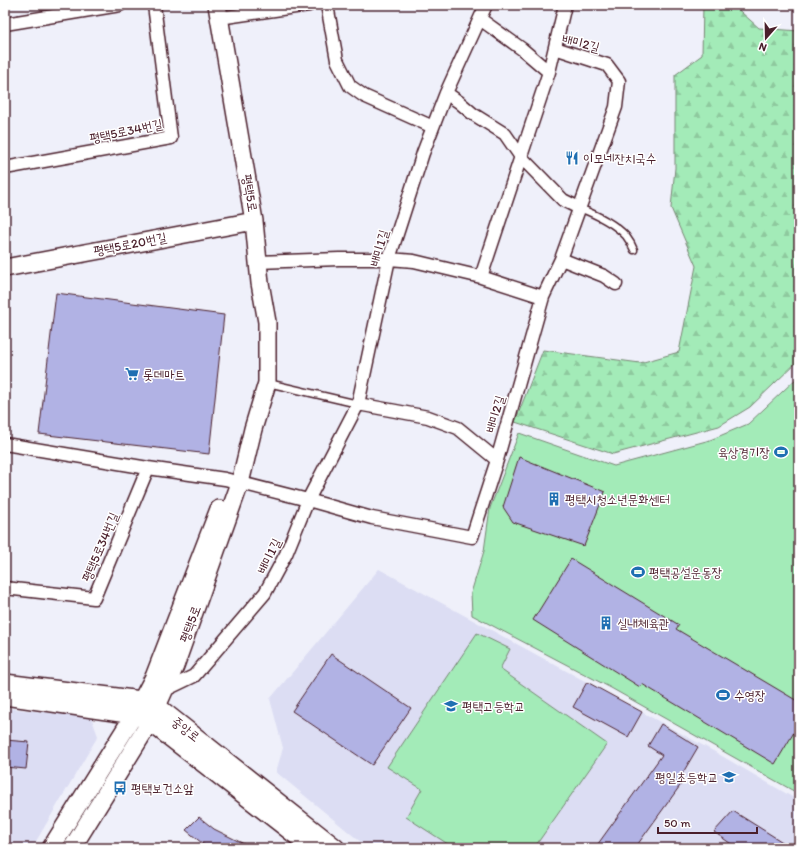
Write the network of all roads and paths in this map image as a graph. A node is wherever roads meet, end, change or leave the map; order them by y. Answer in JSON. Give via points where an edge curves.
{"nodes":[{"id":1,"x":120,"y":5,"type":"edge"},
{"id":2,"x":154,"y":5,"type":"edge"},
{"id":3,"x":309,"y":5,"type":"edge"},
{"id":4,"x":327,"y":5,"type":"edge"},
{"id":5,"x":486,"y":5,"type":"edge"},
{"id":6,"x":565,"y":5,"type":"edge"},
{"id":7,"x":218,"y":12,"type":"edge"},
{"id":8,"x":480,"y":20,"type":"junction"},
{"id":9,"x":5,"y":24,"type":"edge"},
{"id":10,"x":555,"y":48,"type":"junction"},
{"id":11,"x":549,"y":72,"type":"junction"},
{"id":12,"x":446,"y":93,"type":"junction"},
{"id":13,"x":433,"y":127,"type":"junction"},
{"id":14,"x":521,"y":157,"type":"junction"},
{"id":15,"x":5,"y":168,"type":"edge"},
{"id":16,"x":579,"y":208,"type":"junction"},
{"id":17,"x":254,"y":221,"type":"junction"},
{"id":18,"x":634,"y":250,"type":"dead end"},
{"id":19,"x":389,"y":258,"type":"junction"},
{"id":20,"x":561,"y":259,"type":"junction"},
{"id":21,"x":258,"y":262,"type":"junction"},
{"id":22,"x":5,"y":268,"type":"edge"},
{"id":23,"x":481,"y":277,"type":"junction"},
{"id":24,"x":616,"y":284,"type":"dead end"},
{"id":25,"x":543,"y":297,"type":"junction"},
{"id":26,"x":267,"y":383,"type":"junction"},
{"id":27,"x":358,"y":404,"type":"junction"},
{"id":28,"x":5,"y":444,"type":"edge"},
{"id":29,"x":497,"y":460,"type":"junction"},
{"id":30,"x":148,"y":468,"type":"junction"},
{"id":31,"x":240,"y":483,"type":"junction"},
{"id":32,"x":308,"y":500,"type":"junction"},
{"id":33,"x":5,"y":588,"type":"edge"},
{"id":34,"x":5,"y":683,"type":"edge"},
{"id":35,"x":165,"y":690,"type":"junction"},
{"id":36,"x":5,"y":696,"type":"edge"},
{"id":37,"x":157,"y":706,"type":"junction"},
{"id":38,"x":137,"y":708,"type":"junction"},
{"id":39,"x":150,"y":722,"type":"junction"},
{"id":40,"x":51,"y":848,"type":"edge"},
{"id":41,"x":72,"y":848,"type":"edge"},
{"id":42,"x":312,"y":848,"type":"edge"},
{"id":43,"x":336,"y":848,"type":"edge"}],
"edges":[{"from":1,"to":9,"type":"street"},
{"from":2,"to":15,"type":"street","name":"평택5로34번길","via":[[171,138]]},
{"from":3,"to":7,"type":"street"},
{"from":4,"to":13,"type":"street","via":[[337,60],[350,86],[364,96]]},
{"from":5,"to":8,"type":"street","name":"배미1길"},
{"from":6,"to":10,"type":"street"},
{"from":7,"to":17,"type":"street","name":"평택5로"},
{"from":8,"to":11,"type":"street","via":[[522,49]]},
{"from":8,"to":12,"type":"street","name":"배미1길"},
{"from":10,"to":11,"type":"street","name":"배미2길"},
{"from":10,"to":16,"type":"street","name":"배미2길","via":[[607,64],[619,81],[616,107]]},
{"from":11,"to":14,"type":"street","name":"배미2길"},
{"from":12,"to":13,"type":"street","name":"배미1길"},
{"from":12,"to":14,"type":"street","via":[[505,134]]},
{"from":13,"to":19,"type":"street","name":"배미1길"},
{"from":14,"to":16,"type":"street","via":[[563,200]]},
{"from":14,"to":23,"type":"street","name":"배미2길"},
{"from":16,"to":18,"type":"lane","via":[[614,226],[626,236]]},
{"from":16,"to":20,"type":"street","name":"배미2길"},
{"from":17,"to":21,"type":"street","name":"평택5로"},
{"from":17,"to":22,"type":"street","name":"평택5로20번길"},
{"from":19,"to":21,"type":"street"},
{"from":19,"to":23,"type":"street","via":[[414,261]]},
{"from":19,"to":27,"type":"street","name":"배미1길"},
{"from":20,"to":24,"type":"street","via":[[604,276]]},
{"from":20,"to":25,"type":"street","name":"배미2길"},
{"from":21,"to":26,"type":"street","name":"평택5로","via":[[267,322]]},
{"from":23,"to":25,"type":"street"},
{"from":25,"to":29,"type":"street","name":"배미2길"},
{"from":26,"to":27,"type":"lane"},
{"from":26,"to":31,"type":"street","name":"평택5로"},
{"from":27,"to":29,"type":"street","via":[[428,417],[458,428]]},
{"from":27,"to":32,"type":"street","name":"배미1길"},
{"from":28,"to":30,"type":"street"},
{"from":29,"to":32,"type":"street","name":"배미2길","via":[[472,537],[372,518]]},
{"from":30,"to":31,"type":"street"},
{"from":30,"to":33,"type":"street","name":"평택5로34번길","via":[[94,598]]},
{"from":31,"to":32,"type":"street"},
{"from":31,"to":35,"type":"street","name":"평택5로"},
{"from":31,"to":38,"type":"street","via":[[221,503],[154,677]]},
{"from":32,"to":35,"type":"street","name":"배미1길","via":[[286,554],[265,593],[194,676]]},
{"from":34,"to":38,"type":"street","name":"중앙로"},
{"from":35,"to":37,"type":"street","name":"평택5로"},
{"from":36,"to":38,"type":"street","name":"중앙로"},
{"from":37,"to":38,"type":"street","name":"중앙로"},
{"from":37,"to":39,"type":"street","name":"평택5로"},
{"from":37,"to":43,"type":"street","name":"중앙로"},
{"from":38,"to":39,"type":"street","name":"중앙로"},
{"from":38,"to":40,"type":"street"},
{"from":39,"to":41,"type":"street","name":"평택5로"},
{"from":39,"to":42,"type":"street","name":"중앙로"}]}
